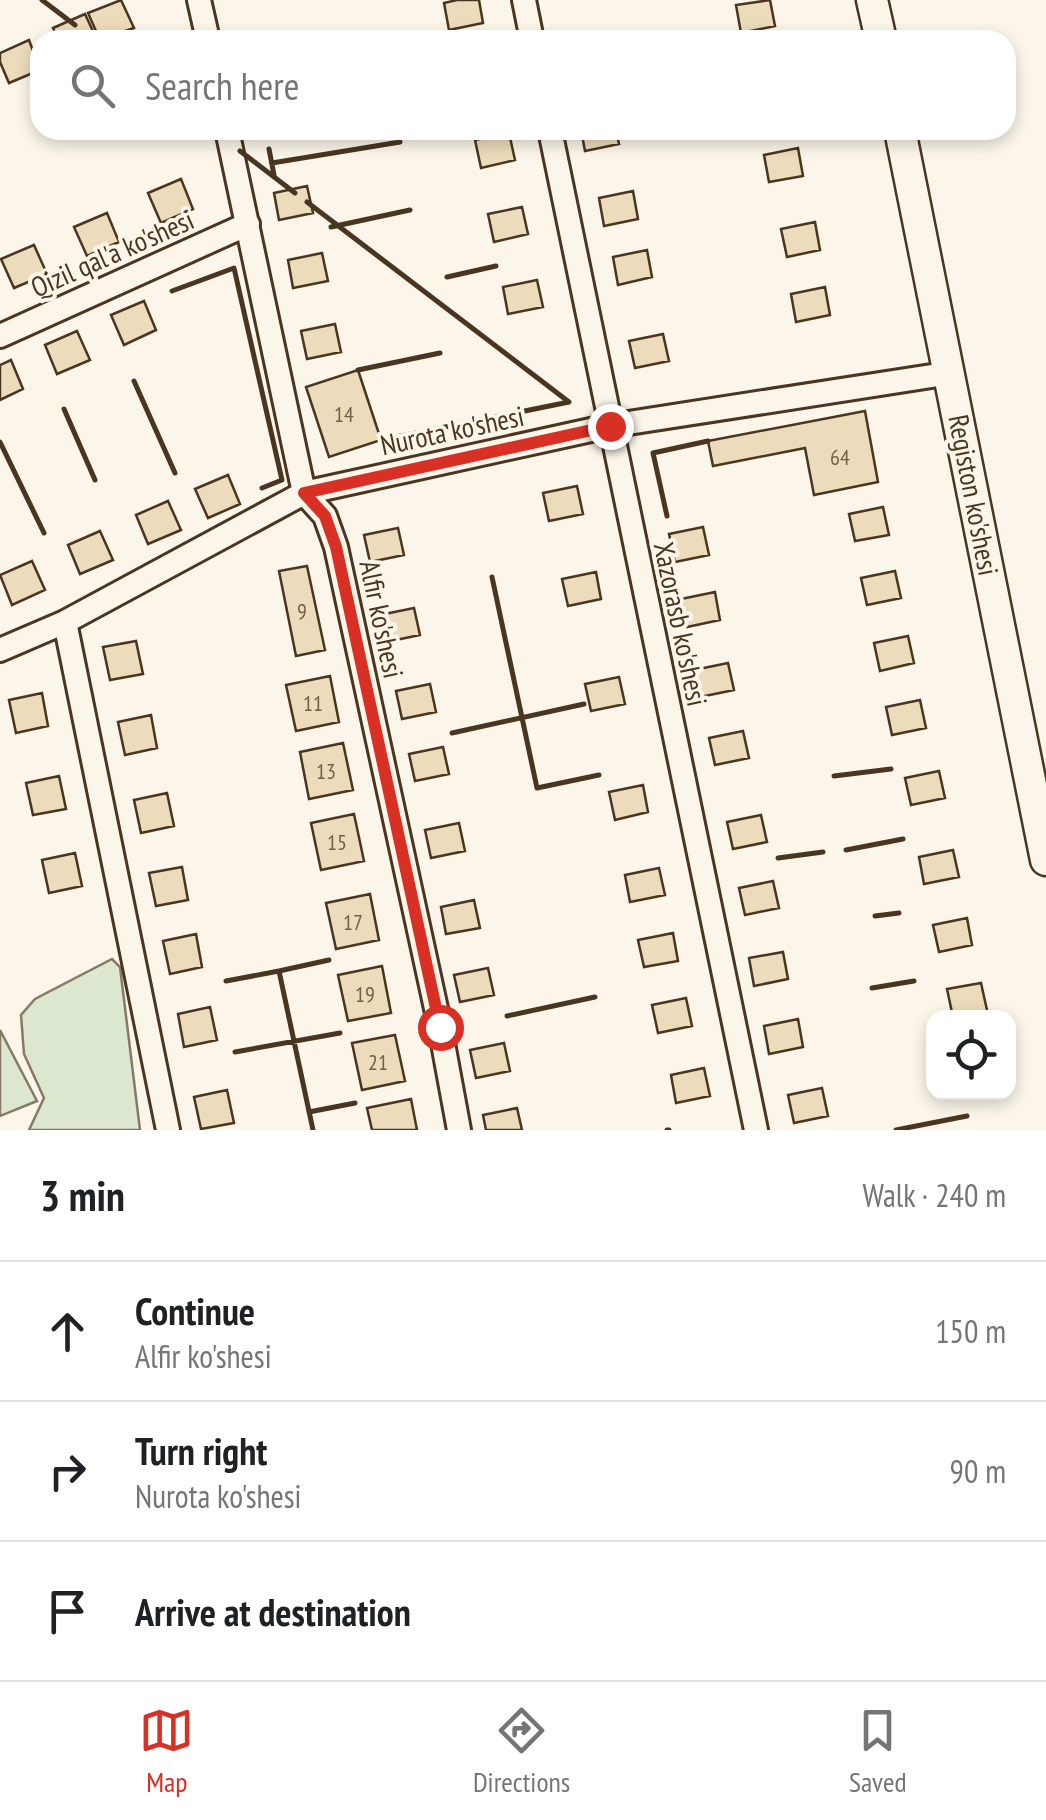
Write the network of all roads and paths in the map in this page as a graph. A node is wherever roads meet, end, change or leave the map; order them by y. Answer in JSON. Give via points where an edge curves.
{"nodes":[{"id":1,"x":199,"y":0,"type":"edge"},
{"id":2,"x":524,"y":0,"type":"edge"},
{"id":3,"x":872,"y":0,"type":"edge"},
{"id":4,"x":206,"y":30,"type":"edge"},
{"id":5,"x":530,"y":30,"type":"edge"},
{"id":6,"x":879,"y":30,"type":"edge"},
{"id":7,"x":230,"y":140,"type":"edge"},
{"id":8,"x":552,"y":140,"type":"edge"},
{"id":9,"x":902,"y":140,"type":"edge"},
{"id":10,"x":248,"y":224,"type":"junction"},
{"id":11,"x":0,"y":336,"type":"edge"},
{"id":12,"x":950,"y":372,"type":"junction"},
{"id":13,"x":610,"y":426,"type":"junction"},
{"id":14,"x":304,"y":493,"type":"junction"},
{"id":15,"x":65,"y":622,"type":"junction"},
{"id":16,"x":0,"y":650,"type":"edge"},
{"id":17,"x":1046,"y":860,"type":"edge"},
{"id":18,"x":168,"y":1130,"type":"edge"},
{"id":19,"x":459,"y":1130,"type":"edge"},
{"id":20,"x":756,"y":1130,"type":"edge"}],
"edges":[{"from":1,"to":4,"type":"street"},
{"from":2,"to":5,"type":"street"},
{"from":3,"to":6,"type":"street"},
{"from":7,"to":10,"type":"street","name":"Alfir ko'shesi"},
{"from":8,"to":13,"type":"street","name":"Xazorasb ko'shesi"},
{"from":9,"to":12,"type":"street","name":"Registon ko'shesi"},
{"from":10,"to":11,"type":"street","name":"Qizil qal'a ko'shesi"},
{"from":10,"to":14,"type":"street","name":"Alfir ko'shesi"},
{"from":12,"to":13,"type":"street","name":"Nurota ko'shesi"},
{"from":12,"to":17,"type":"street","name":"Registon ko'shesi"},
{"from":13,"to":14,"type":"street","name":"Nurota ko'shesi"},
{"from":13,"to":20,"type":"street","name":"Xazorasb ko'shesi"},
{"from":14,"to":15,"type":"street","name":"Nurota ko'shesi"},
{"from":14,"to":19,"type":"street","name":"Alfir ko'shesi","via":[[325,516],[336,547]]},
{"from":15,"to":16,"type":"street","name":"Nurota ko'shesi"},
{"from":15,"to":18,"type":"street"}]}
